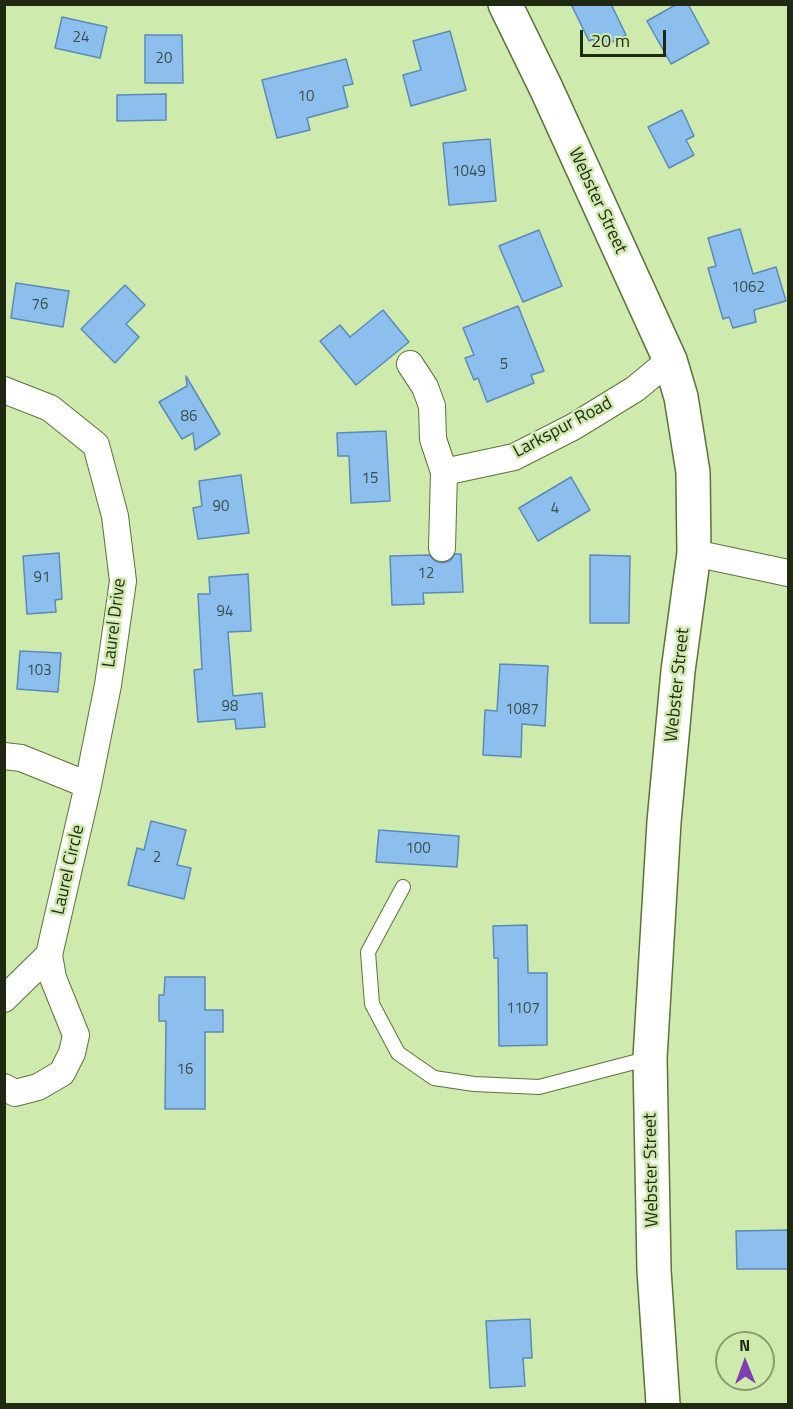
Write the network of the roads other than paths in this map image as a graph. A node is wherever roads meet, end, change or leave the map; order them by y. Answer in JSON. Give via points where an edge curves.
{"nodes":[{"id":1,"x":505,"y":4,"type":"edge"},
{"id":2,"x":670,"y":360,"type":"junction"},
{"id":3,"x":410,"y":364,"type":"dead end"},
{"id":4,"x":4,"y":390,"type":"edge"},
{"id":5,"x":444,"y":472,"type":"junction"},
{"id":6,"x":442,"y":548,"type":"dead end"},
{"id":7,"x":694,"y":553,"type":"junction"},
{"id":8,"x":789,"y":573,"type":"edge"},
{"id":9,"x":4,"y":756,"type":"edge"},
{"id":10,"x":88,"y":785,"type":"junction"},
{"id":11,"x":403,"y":887,"type":"dead end"},
{"id":12,"x":49,"y":956,"type":"junction"},
{"id":13,"x":4,"y":999,"type":"edge"},
{"id":14,"x":650,"y":1058,"type":"junction"},
{"id":15,"x":4,"y":1087,"type":"edge"},
{"id":16,"x":663,"y":1404,"type":"edge"}],
"edges":[{"from":1,"to":2,"type":"street","name":"Webster Street"},
{"from":2,"to":5,"type":"street","name":"Larkspur Road","via":[[635,388],[573,427],[514,457]]},
{"from":2,"to":7,"type":"street","name":"Webster Street","via":[[681,397],[693,472]]},
{"from":3,"to":5,"type":"street","via":[[432,406],[433,439]]},
{"from":4,"to":10,"type":"street","name":"Laurel Drive","via":[[50,408],[96,445],[115,516],[123,581]]},
{"from":5,"to":6,"type":"street"},
{"from":7,"to":8,"type":"street"},
{"from":7,"to":14,"type":"street","name":"Webster Street","via":[[664,822]]},
{"from":9,"to":10,"type":"street","via":[[21,758]]},
{"from":10,"to":12,"type":"street","name":"Laurel Circle"},
{"from":11,"to":14,"type":"lane","via":[[368,952],[372,1004],[398,1053],[434,1078],[538,1087]]},
{"from":12,"to":13,"type":"street"},
{"from":12,"to":15,"type":"street","name":"Laurel Circle","via":[[53,978],[76,1035],[72,1053],[63,1073],[38,1087],[15,1093]]},
{"from":14,"to":16,"type":"street","name":"Webster Street","via":[[654,1270]]}]}
